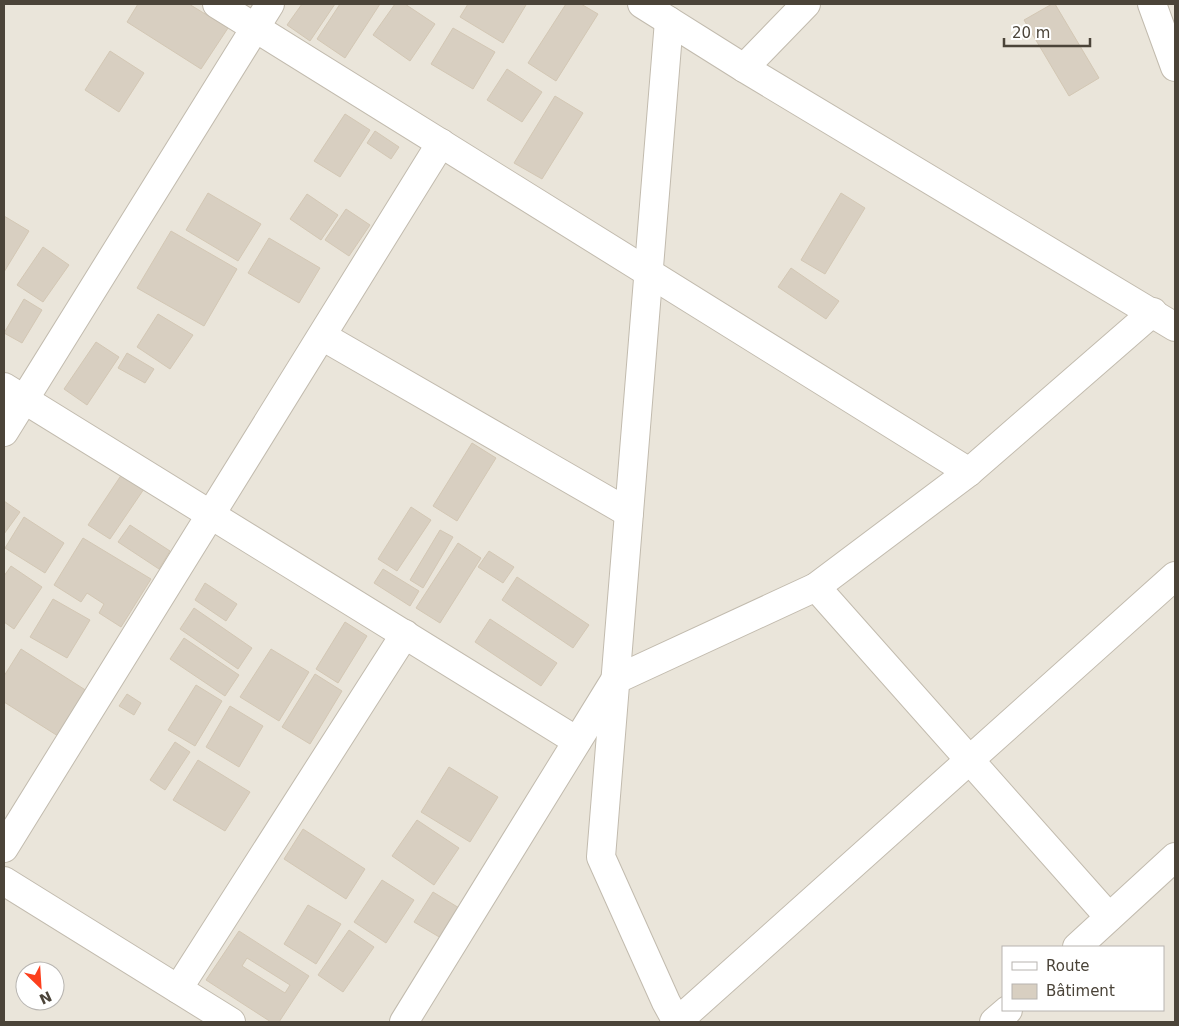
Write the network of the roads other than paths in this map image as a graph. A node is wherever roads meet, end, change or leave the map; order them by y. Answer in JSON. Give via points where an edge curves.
{"nodes":[{"id":1,"x":217,"y":4,"type":"edge"},
{"id":2,"x":270,"y":4,"type":"edge"},
{"id":3,"x":642,"y":4,"type":"edge"},
{"id":4,"x":806,"y":4,"type":"edge"},
{"id":5,"x":1152,"y":4,"type":"edge"},
{"id":6,"x":669,"y":21,"type":"junction"},
{"id":7,"x":255,"y":27,"type":"junction"},
{"id":8,"x":1175,"y":67,"type":"edge"},
{"id":9,"x":744,"y":68,"type":"junction"},
{"id":10,"x":441,"y":143,"type":"junction"},
{"id":11,"x":648,"y":272,"type":"junction"},
{"id":12,"x":1153,"y":312,"type":"junction"},
{"id":13,"x":1175,"y":327,"type":"edge"},
{"id":14,"x":322,"y":336,"type":"junction"},
{"id":15,"x":14,"y":393,"type":"edge"},
{"id":16,"x":4,"y":432,"type":"edge"},
{"id":17,"x":969,"y":472,"type":"junction"},
{"id":18,"x":629,"y":513,"type":"junction"},
{"id":19,"x":211,"y":514,"type":"junction"},
{"id":20,"x":1175,"y":576,"type":"edge"},
{"id":21,"x":816,"y":587,"type":"junction"},
{"id":22,"x":405,"y":634,"type":"junction"},
{"id":23,"x":615,"y":680,"type":"junction"},
{"id":24,"x":577,"y":741,"type":"junction"},
{"id":25,"x":970,"y":760,"type":"junction"},
{"id":26,"x":4,"y":848,"type":"edge"},
{"id":27,"x":1175,"y":858,"type":"edge"},
{"id":28,"x":4,"y":881,"type":"edge"},
{"id":29,"x":1109,"y":918,"type":"junction"},
{"id":30,"x":1078,"y":946,"type":"edge"},
{"id":31,"x":178,"y":989,"type":"junction"},
{"id":32,"x":1007,"y":1011,"type":"edge"},
{"id":33,"x":668,"y":1017,"type":"edge"},
{"id":34,"x":231,"y":1022,"type":"edge"},
{"id":35,"x":404,"y":1022,"type":"edge"},
{"id":36,"x":994,"y":1022,"type":"edge"}],
"edges":[{"from":1,"to":7,"type":"street"},
{"from":2,"to":7,"type":"street"},
{"from":3,"to":6,"type":"street"},
{"from":4,"to":9,"type":"street"},
{"from":5,"to":8,"type":"street"},
{"from":6,"to":9,"type":"street"},
{"from":6,"to":11,"type":"street"},
{"from":7,"to":10,"type":"street"},
{"from":7,"to":15,"type":"street"},
{"from":9,"to":12,"type":"street"},
{"from":10,"to":11,"type":"street"},
{"from":10,"to":14,"type":"street"},
{"from":11,"to":17,"type":"street"},
{"from":11,"to":18,"type":"street"},
{"from":12,"to":13,"type":"street"},
{"from":12,"to":17,"type":"street"},
{"from":14,"to":18,"type":"street"},
{"from":14,"to":19,"type":"street"},
{"from":15,"to":16,"type":"street"},
{"from":15,"to":19,"type":"street"},
{"from":17,"to":21,"type":"street"},
{"from":18,"to":23,"type":"street"},
{"from":19,"to":22,"type":"street"},
{"from":19,"to":26,"type":"street"},
{"from":20,"to":25,"type":"street"},
{"from":21,"to":23,"type":"street"},
{"from":21,"to":25,"type":"street"},
{"from":22,"to":24,"type":"street"},
{"from":22,"to":31,"type":"street"},
{"from":23,"to":24,"type":"street"},
{"from":23,"to":33,"type":"street","via":[[601,857]]},
{"from":24,"to":35,"type":"street"},
{"from":25,"to":29,"type":"street"},
{"from":25,"to":33,"type":"street"},
{"from":27,"to":29,"type":"street"},
{"from":28,"to":31,"type":"street"},
{"from":29,"to":30,"type":"street"},
{"from":31,"to":34,"type":"street"},
{"from":32,"to":36,"type":"street"}]}
